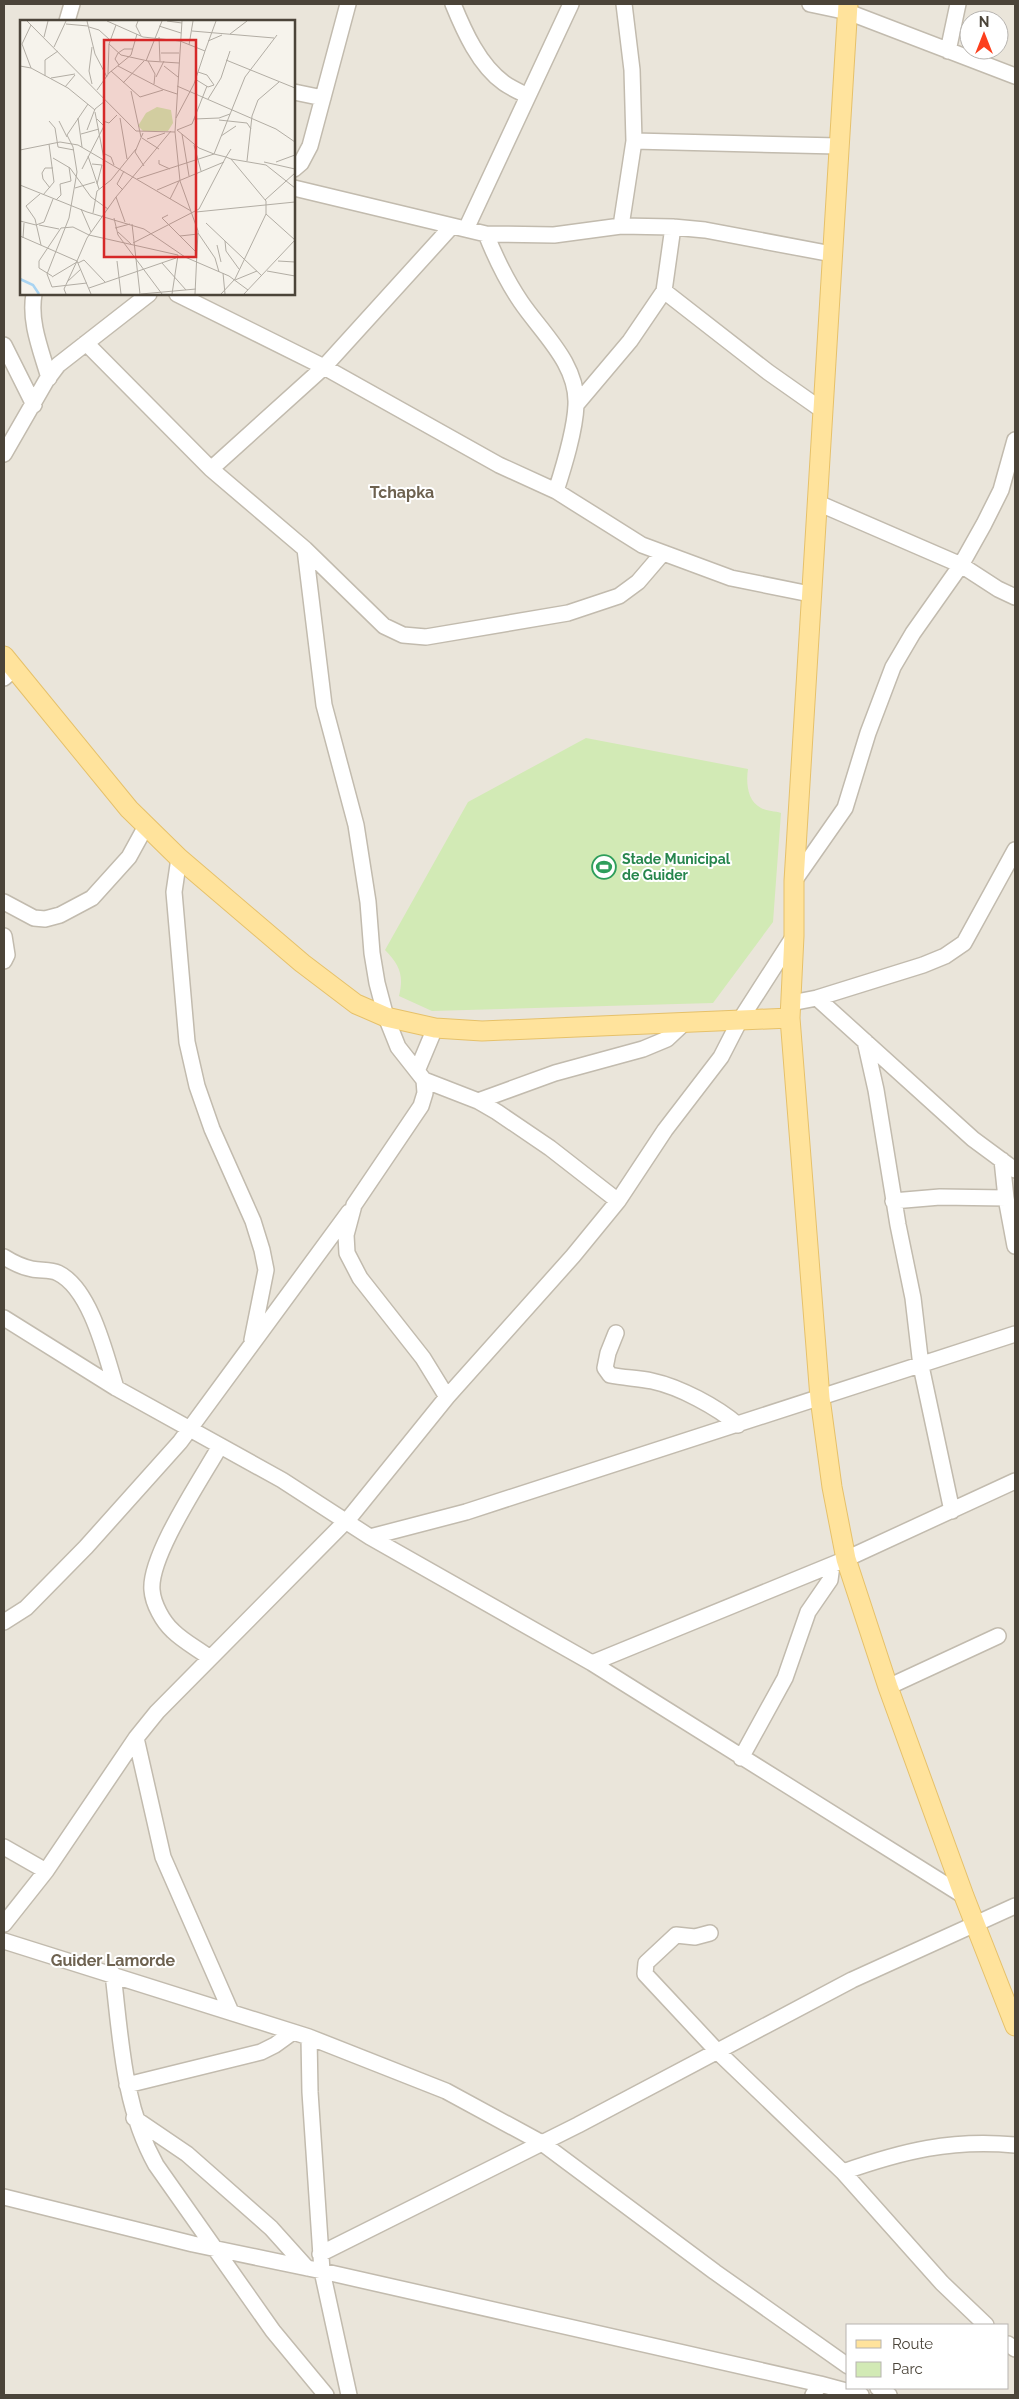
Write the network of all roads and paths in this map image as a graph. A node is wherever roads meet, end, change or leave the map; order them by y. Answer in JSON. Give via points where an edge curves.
{"nodes":[{"id":1,"x":72,"y":4,"type":"edge"},
{"id":2,"x":348,"y":4,"type":"edge"},
{"id":3,"x":453,"y":4,"type":"edge"},
{"id":4,"x":571,"y":4,"type":"edge"},
{"id":5,"x":624,"y":4,"type":"edge"},
{"id":6,"x":810,"y":4,"type":"edge"},
{"id":7,"x":958,"y":4,"type":"edge"},
{"id":8,"x":848,"y":8,"type":"edge"},
{"id":9,"x":67,"y":20,"type":"edge"},
{"id":10,"x":948,"y":50,"type":"junction"},
{"id":11,"x":1015,"y":76,"type":"edge"},
{"id":12,"x":295,"y":92,"type":"edge"},
{"id":13,"x":528,"y":96,"type":"junction"},
{"id":14,"x":323,"y":98,"type":"junction"},
{"id":15,"x":634,"y":141,"type":"junction"},
{"id":16,"x":838,"y":146,"type":"junction"},
{"id":17,"x":295,"y":167,"type":"edge"},
{"id":18,"x":295,"y":188,"type":"edge"},
{"id":19,"x":621,"y":226,"type":"junction"},
{"id":20,"x":673,"y":227,"type":"junction"},
{"id":21,"x":459,"y":228,"type":"junction"},
{"id":22,"x":486,"y":234,"type":"junction"},
{"id":23,"x":832,"y":254,"type":"junction"},
{"id":24,"x":664,"y":291,"type":"junction"},
{"id":25,"x":34,"y":295,"type":"edge"},
{"id":26,"x":148,"y":295,"type":"edge"},
{"id":27,"x":178,"y":295,"type":"edge"},
{"id":28,"x":86,"y":343,"type":"junction"},
{"id":29,"x":4,"y":345,"type":"edge"},
{"id":30,"x":324,"y":367,"type":"junction"},
{"id":31,"x":49,"y":378,"type":"junction"},
{"id":32,"x":34,"y":405,"type":"junction"},
{"id":33,"x":576,"y":405,"type":"junction"},
{"id":34,"x":822,"y":410,"type":"junction"},
{"id":35,"x":1015,"y":440,"type":"edge"},
{"id":36,"x":4,"y":454,"type":"edge"},
{"id":37,"x":211,"y":469,"type":"junction"},
{"id":38,"x":556,"y":491,"type":"junction"},
{"id":39,"x":818,"y":503,"type":"junction"},
{"id":40,"x":305,"y":549,"type":"junction"},
{"id":41,"x":662,"y":554,"type":"junction"},
{"id":42,"x":961,"y":564,"type":"junction"},
{"id":43,"x":810,"y":594,"type":"junction"},
{"id":44,"x":1015,"y":597,"type":"edge"},
{"id":45,"x":7,"y":668,"type":"edge"},
{"id":46,"x":146,"y":826,"type":"junction"},
{"id":47,"x":1015,"y":850,"type":"edge"},
{"id":48,"x":179,"y":858,"type":"junction"},
{"id":49,"x":1010,"y":870,"type":"edge"},
{"id":50,"x":794,"y":881,"type":"junction"},
{"id":51,"x":4,"y":902,"type":"edge"},
{"id":52,"x":4,"y":936,"type":"edge"},
{"id":53,"x":794,"y":936,"type":"junction"},
{"id":54,"x":4,"y":962,"type":"edge"},
{"id":55,"x":818,"y":998,"type":"junction"},
{"id":56,"x":790,"y":1010,"type":"junction"},
{"id":57,"x":386,"y":1017,"type":"junction"},
{"id":58,"x":740,"y":1020,"type":"junction"},
{"id":59,"x":683,"y":1024,"type":"junction"},
{"id":60,"x":435,"y":1028,"type":"junction"},
{"id":61,"x":865,"y":1041,"type":"junction"},
{"id":62,"x":421,"y":1076,"type":"junction"},
{"id":63,"x":478,"y":1101,"type":"junction"},
{"id":64,"x":1002,"y":1160,"type":"junction"},
{"id":65,"x":1015,"y":1170,"type":"edge"},
{"id":66,"x":1006,"y":1198,"type":"junction"},
{"id":67,"x":618,"y":1201,"type":"junction"},
{"id":68,"x":893,"y":1202,"type":"junction"},
{"id":69,"x":354,"y":1205,"type":"junction"},
{"id":70,"x":1015,"y":1246,"type":"edge"},
{"id":71,"x":4,"y":1256,"type":"edge"},
{"id":72,"x":4,"y":1314,"type":"edge"},
{"id":73,"x":616,"y":1333,"type":"dead end"},
{"id":74,"x":1015,"y":1334,"type":"edge"},
{"id":75,"x":250,"y":1346,"type":"junction"},
{"id":76,"x":921,"y":1366,"type":"junction"},
{"id":77,"x":116,"y":1388,"type":"junction"},
{"id":78,"x":447,"y":1398,"type":"junction"},
{"id":79,"x":820,"y":1398,"type":"junction"},
{"id":80,"x":738,"y":1426,"type":"junction"},
{"id":81,"x":190,"y":1429,"type":"junction"},
{"id":82,"x":220,"y":1446,"type":"junction"},
{"id":83,"x":1015,"y":1481,"type":"edge"},
{"id":84,"x":952,"y":1511,"type":"junction"},
{"id":85,"x":345,"y":1522,"type":"junction"},
{"id":86,"x":370,"y":1537,"type":"junction"},
{"id":87,"x":839,"y":1562,"type":"junction"},
{"id":88,"x":4,"y":1622,"type":"edge"},
{"id":89,"x":998,"y":1636,"type":"dead end"},
{"id":90,"x":210,"y":1658,"type":"junction"},
{"id":91,"x":592,"y":1663,"type":"junction"},
{"id":92,"x":888,"y":1687,"type":"junction"},
{"id":93,"x":136,"y":1738,"type":"junction"},
{"id":94,"x":741,"y":1758,"type":"junction"},
{"id":95,"x":4,"y":1847,"type":"edge"},
{"id":96,"x":46,"y":1871,"type":"junction"},
{"id":97,"x":964,"y":1896,"type":"junction"},
{"id":98,"x":1015,"y":1906,"type":"edge"},
{"id":99,"x":4,"y":1924,"type":"edge"},
{"id":100,"x":976,"y":1925,"type":"junction"},
{"id":101,"x":710,"y":1933,"type":"dead end"},
{"id":102,"x":4,"y":1941,"type":"edge"},
{"id":103,"x":113,"y":1974,"type":"junction"},
{"id":104,"x":232,"y":2012,"type":"junction"},
{"id":105,"x":1015,"y":2026,"type":"edge"},
{"id":106,"x":293,"y":2032,"type":"junction"},
{"id":107,"x":309,"y":2037,"type":"junction"},
{"id":108,"x":717,"y":2051,"type":"junction"},
{"id":109,"x":127,"y":2085,"type":"junction"},
{"id":110,"x":134,"y":2118,"type":"junction"},
{"id":111,"x":542,"y":2143,"type":"junction"},
{"id":112,"x":1015,"y":2145,"type":"edge"},
{"id":113,"x":843,"y":2172,"type":"junction"},
{"id":114,"x":4,"y":2197,"type":"edge"},
{"id":115,"x":218,"y":2249,"type":"junction"},
{"id":116,"x":320,"y":2254,"type":"junction"},
{"id":117,"x":307,"y":2268,"type":"junction"},
{"id":118,"x":322,"y":2271,"type":"junction"},
{"id":119,"x":985,"y":2324,"type":"edge"},
{"id":120,"x":846,"y":2365,"type":"edge"},
{"id":121,"x":816,"y":2390,"type":"edge"},
{"id":122,"x":326,"y":2395,"type":"edge"},
{"id":123,"x":349,"y":2395,"type":"edge"},
{"id":124,"x":861,"y":2395,"type":"edge"}],
"edges":[{"from":1,"to":9,"type":"street"},
{"from":2,"to":14,"type":"street"},
{"from":3,"to":13,"type":"street","via":[[464,30],[487,65],[503,82]]},
{"from":4,"to":13,"type":"street"},
{"from":5,"to":15,"type":"street","via":[[632,70]]},
{"from":6,"to":8,"type":"street"},
{"from":7,"to":10,"type":"street"},
{"from":8,"to":10,"type":"street"},
{"from":8,"to":16,"type":"main road"},
{"from":10,"to":11,"type":"street"},
{"from":12,"to":14,"type":"street"},
{"from":13,"to":21,"type":"street"},
{"from":14,"to":17,"type":"street","via":[[310,146]]},
{"from":15,"to":16,"type":"street"},
{"from":15,"to":19,"type":"street"},
{"from":16,"to":23,"type":"main road"},
{"from":18,"to":21,"type":"street"},
{"from":19,"to":20,"type":"street"},
{"from":19,"to":22,"type":"street","via":[[554,235]]},
{"from":20,"to":23,"type":"street"},
{"from":20,"to":24,"type":"street"},
{"from":21,"to":22,"type":"street"},
{"from":21,"to":30,"type":"street"},
{"from":22,"to":33,"type":"street","via":[[499,267],[564,361],[573,380]]},
{"from":23,"to":34,"type":"main road"},
{"from":24,"to":33,"type":"street","via":[[630,341]]},
{"from":24,"to":34,"type":"street"},
{"from":25,"to":31,"type":"street","via":[[34,321]]},
{"from":26,"to":28,"type":"street"},
{"from":27,"to":30,"type":"street"},
{"from":28,"to":31,"type":"street","via":[[58,366]]},
{"from":28,"to":37,"type":"street"},
{"from":29,"to":32,"type":"street"},
{"from":30,"to":37,"type":"street"},
{"from":30,"to":38,"type":"street","via":[[499,465]]},
{"from":31,"to":32,"type":"street"},
{"from":32,"to":36,"type":"street"},
{"from":33,"to":38,"type":"street"},
{"from":34,"to":39,"type":"main road"},
{"from":35,"to":42,"type":"street","via":[[1001,490]]},
{"from":37,"to":40,"type":"street"},
{"from":38,"to":41,"type":"street","via":[[635,542]]},
{"from":39,"to":42,"type":"street"},
{"from":39,"to":43,"type":"main road"},
{"from":40,"to":41,"type":"street","via":[[384,626],[403,634],[426,637],[568,613],[619,596],[638,582]]},
{"from":40,"to":57,"type":"street","via":[[324,704],[356,825],[372,954]]},
{"from":41,"to":43,"type":"street","via":[[731,578]]},
{"from":42,"to":44,"type":"street","via":[[998,590]]},
{"from":42,"to":50,"type":"street","via":[[893,667],[845,808]]},
{"from":43,"to":50,"type":"main road"},
{"from":45,"to":46,"type":"main road"},
{"from":46,"to":48,"type":"main road"},
{"from":46,"to":51,"type":"street","via":[[129,857],[92,898],[45,919],[34,918]]},
{"from":47,"to":49,"type":"street"},
{"from":48,"to":57,"type":"main road","via":[[302,964],[356,1004]]},
{"from":48,"to":75,"type":"street","via":[[174,892],[187,1042],[203,1104],[253,1221],[265,1261],[266,1270]]},
{"from":49,"to":55,"type":"street","via":[[964,943],[923,965]]},
{"from":50,"to":53,"type":"main road"},
{"from":52,"to":54,"type":"street","via":[[7,955]]},
{"from":53,"to":56,"type":"main road"},
{"from":53,"to":58,"type":"street"},
{"from":55,"to":56,"type":"street"},
{"from":55,"to":61,"type":"street"},
{"from":56,"to":58,"type":"main road"},
{"from":56,"to":79,"type":"main road"},
{"from":57,"to":60,"type":"main road"},
{"from":57,"to":62,"type":"street","via":[[398,1047]]},
{"from":58,"to":59,"type":"main road"},
{"from":58,"to":67,"type":"street","via":[[721,1057],[665,1130]]},
{"from":59,"to":60,"type":"main road","via":[[482,1031]]},
{"from":59,"to":63,"type":"street","via":[[667,1039],[643,1049],[555,1073]]},
{"from":60,"to":62,"type":"street"},
{"from":61,"to":64,"type":"street","via":[[972,1139]]},
{"from":61,"to":68,"type":"street"},
{"from":62,"to":63,"type":"street"},
{"from":62,"to":69,"type":"street","via":[[426,1093],[421,1106]]},
{"from":63,"to":67,"type":"street","via":[[550,1148]]},
{"from":64,"to":65,"type":"street"},
{"from":64,"to":66,"type":"street"},
{"from":66,"to":68,"type":"street","via":[[940,1197]]},
{"from":66,"to":70,"type":"street"},
{"from":67,"to":78,"type":"street"},
{"from":68,"to":76,"type":"street","via":[[913,1298]]},
{"from":69,"to":75,"type":"street"},
{"from":69,"to":78,"type":"street","via":[[346,1235],[347,1253],[360,1278],[423,1358]]},
{"from":71,"to":77,"type":"street","via":[[32,1269],[59,1273],[78,1291],[89,1309]]},
{"from":72,"to":77,"type":"street"},
{"from":73,"to":80,"type":"street","via":[[605,1368],[610,1375],[653,1381],[673,1388],[722,1412]]},
{"from":74,"to":76,"type":"street"},
{"from":75,"to":81,"type":"street"},
{"from":76,"to":79,"type":"street"},
{"from":76,"to":84,"type":"street"},
{"from":77,"to":81,"type":"street"},
{"from":78,"to":85,"type":"street"},
{"from":79,"to":80,"type":"street"},
{"from":79,"to":87,"type":"main road"},
{"from":80,"to":86,"type":"street","via":[[466,1512]]},
{"from":81,"to":82,"type":"street"},
{"from":81,"to":88,"type":"street","via":[[86,1547],[26,1608]]},
{"from":82,"to":85,"type":"street","via":[[282,1480]]},
{"from":82,"to":90,"type":"street","via":[[172,1530],[154,1570],[152,1591],[157,1606],[173,1631]]},
{"from":83,"to":84,"type":"street"},
{"from":84,"to":87,"type":"street"},
{"from":85,"to":86,"type":"street"},
{"from":85,"to":90,"type":"street"},
{"from":86,"to":91,"type":"street"},
{"from":87,"to":91,"type":"street"},
{"from":87,"to":92,"type":"main road"},
{"from":87,"to":94,"type":"street","via":[[808,1612],[785,1678]]},
{"from":89,"to":92,"type":"street"},
{"from":90,"to":93,"type":"street"},
{"from":91,"to":94,"type":"street"},
{"from":92,"to":97,"type":"main road"},
{"from":93,"to":96,"type":"street"},
{"from":93,"to":104,"type":"street","via":[[163,1857]]},
{"from":94,"to":97,"type":"street"},
{"from":95,"to":96,"type":"street"},
{"from":96,"to":99,"type":"street"},
{"from":97,"to":100,"type":"main road"},
{"from":98,"to":100,"type":"street"},
{"from":100,"to":105,"type":"main road"},
{"from":100,"to":108,"type":"street","via":[[852,1980]]},
{"from":101,"to":108,"type":"street","via":[[695,1937],[676,1935],[646,1962],[644,1974]]},
{"from":102,"to":103,"type":"street"},
{"from":103,"to":104,"type":"street"},
{"from":103,"to":109,"type":"street"},
{"from":104,"to":106,"type":"street"},
{"from":106,"to":107,"type":"street"},
{"from":106,"to":109,"type":"street","via":[[261,2052]]},
{"from":107,"to":111,"type":"street","via":[[446,2091]]},
{"from":107,"to":116,"type":"street"},
{"from":108,"to":111,"type":"street"},
{"from":108,"to":113,"type":"street"},
{"from":109,"to":110,"type":"street"},
{"from":110,"to":115,"type":"street","via":[[156,2165]]},
{"from":110,"to":117,"type":"street","via":[[187,2154],[271,2228]]},
{"from":111,"to":116,"type":"street"},
{"from":111,"to":120,"type":"street"},
{"from":112,"to":113,"type":"street","via":[[962,2142],[875,2160]]},
{"from":113,"to":119,"type":"street","via":[[942,2283]]},
{"from":114,"to":115,"type":"street"},
{"from":115,"to":117,"type":"street"},
{"from":115,"to":122,"type":"street","via":[[273,2331]]},
{"from":116,"to":118,"type":"street"},
{"from":117,"to":118,"type":"street"},
{"from":118,"to":121,"type":"street"},
{"from":118,"to":123,"type":"street"},
{"from":121,"to":124,"type":"street"}]}
